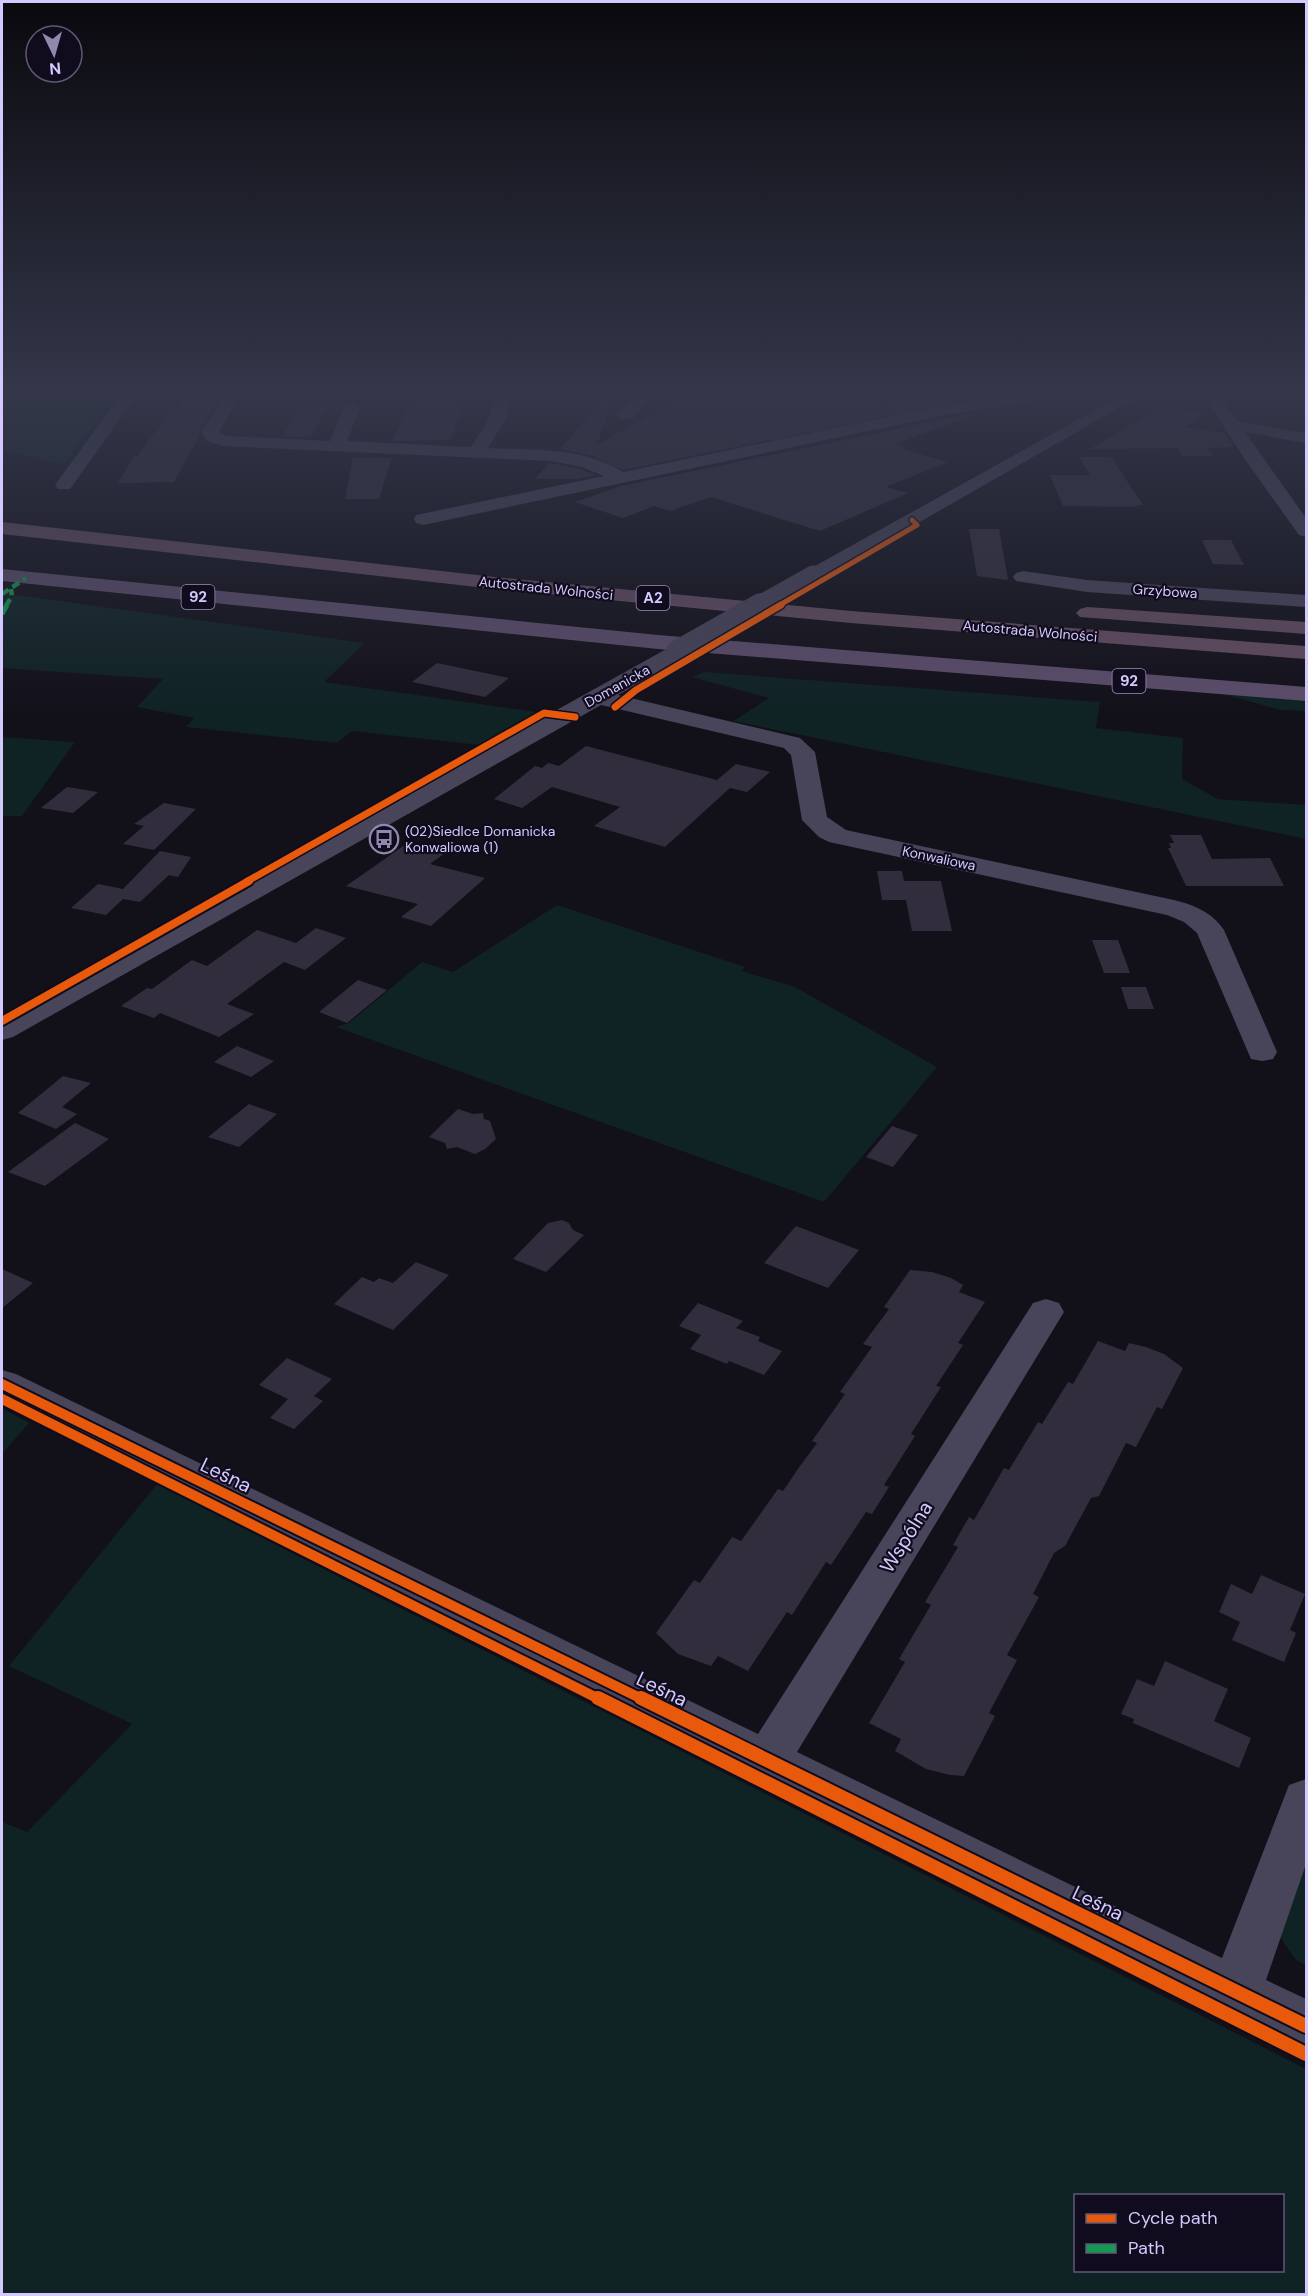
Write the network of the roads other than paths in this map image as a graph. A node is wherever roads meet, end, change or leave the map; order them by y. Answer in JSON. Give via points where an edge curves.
{"nodes":[{"id":1,"x":514,"y":500,"type":"edge"},
{"id":2,"x":947,"y":500,"type":"edge"},
{"id":3,"x":1287,"y":500,"type":"edge"},
{"id":4,"x":2,"y":510,"type":"edge"},
{"id":5,"x":423,"y":519,"type":"dead end"},
{"id":6,"x":1303,"y":522,"type":"edge"},
{"id":7,"x":2,"y":528,"type":"edge"},
{"id":8,"x":2,"y":575,"type":"edge"},
{"id":9,"x":621,"y":576,"type":"dead end"},
{"id":10,"x":1023,"y":577,"type":"dead end"},
{"id":11,"x":751,"y":586,"type":"dead end"},
{"id":12,"x":833,"y":593,"type":"dead end"},
{"id":13,"x":1306,"y":601,"type":"edge"},
{"id":14,"x":1066,"y":611,"type":"dead end"},
{"id":15,"x":1306,"y":628,"type":"edge"},
{"id":16,"x":1306,"y":653,"type":"edge"},
{"id":17,"x":1306,"y":694,"type":"edge"},
{"id":18,"x":597,"y":697,"type":"junction"},
{"id":19,"x":2,"y":1030,"type":"edge"},
{"id":20,"x":1262,"y":1052,"type":"dead end"},
{"id":21,"x":1046,"y":1312,"type":"dead end"},
{"id":22,"x":2,"y":1384,"type":"edge"},
{"id":23,"x":766,"y":1761,"type":"junction"},
{"id":24,"x":1306,"y":1800,"type":"edge"},
{"id":25,"x":1237,"y":1991,"type":"junction"},
{"id":26,"x":1306,"y":2026,"type":"edge"}],
"edges":[{"from":1,"to":5,"type":"street"},
{"from":2,"to":18,"type":"street","name":"Domanicka","bridge":true},
{"from":3,"to":6,"type":"street"},
{"from":4,"to":9,"type":"highway","name":"Autostrada Wolności","number":"A2","via":[[228,538]]},
{"from":7,"to":16,"type":"highway","name":"Autostrada Wolności","number":"A2","via":[[507,584],[851,617]]},
{"from":8,"to":17,"type":"main road","number":"92","via":[[578,634]]},
{"from":10,"to":13,"type":"street","name":"Grzybowa","via":[[1087,586]]},
{"from":11,"to":12,"type":"highway"},
{"from":14,"to":15,"type":"highway","name":"Autostrada Wolności"},
{"from":18,"to":19,"type":"street","name":"Domanicka"},
{"from":18,"to":20,"type":"street","name":"Konwaliowa","via":[[792,743],[803,752],[815,820],[838,836],[1191,914],[1210,930]]},
{"from":21,"to":23,"type":"street","name":"Wspólna"},
{"from":22,"to":23,"type":"street","name":"Leśna"},
{"from":23,"to":25,"type":"street","name":"Leśna"},
{"from":24,"to":25,"type":"street"},
{"from":25,"to":26,"type":"street","name":"Leśna"}]}
